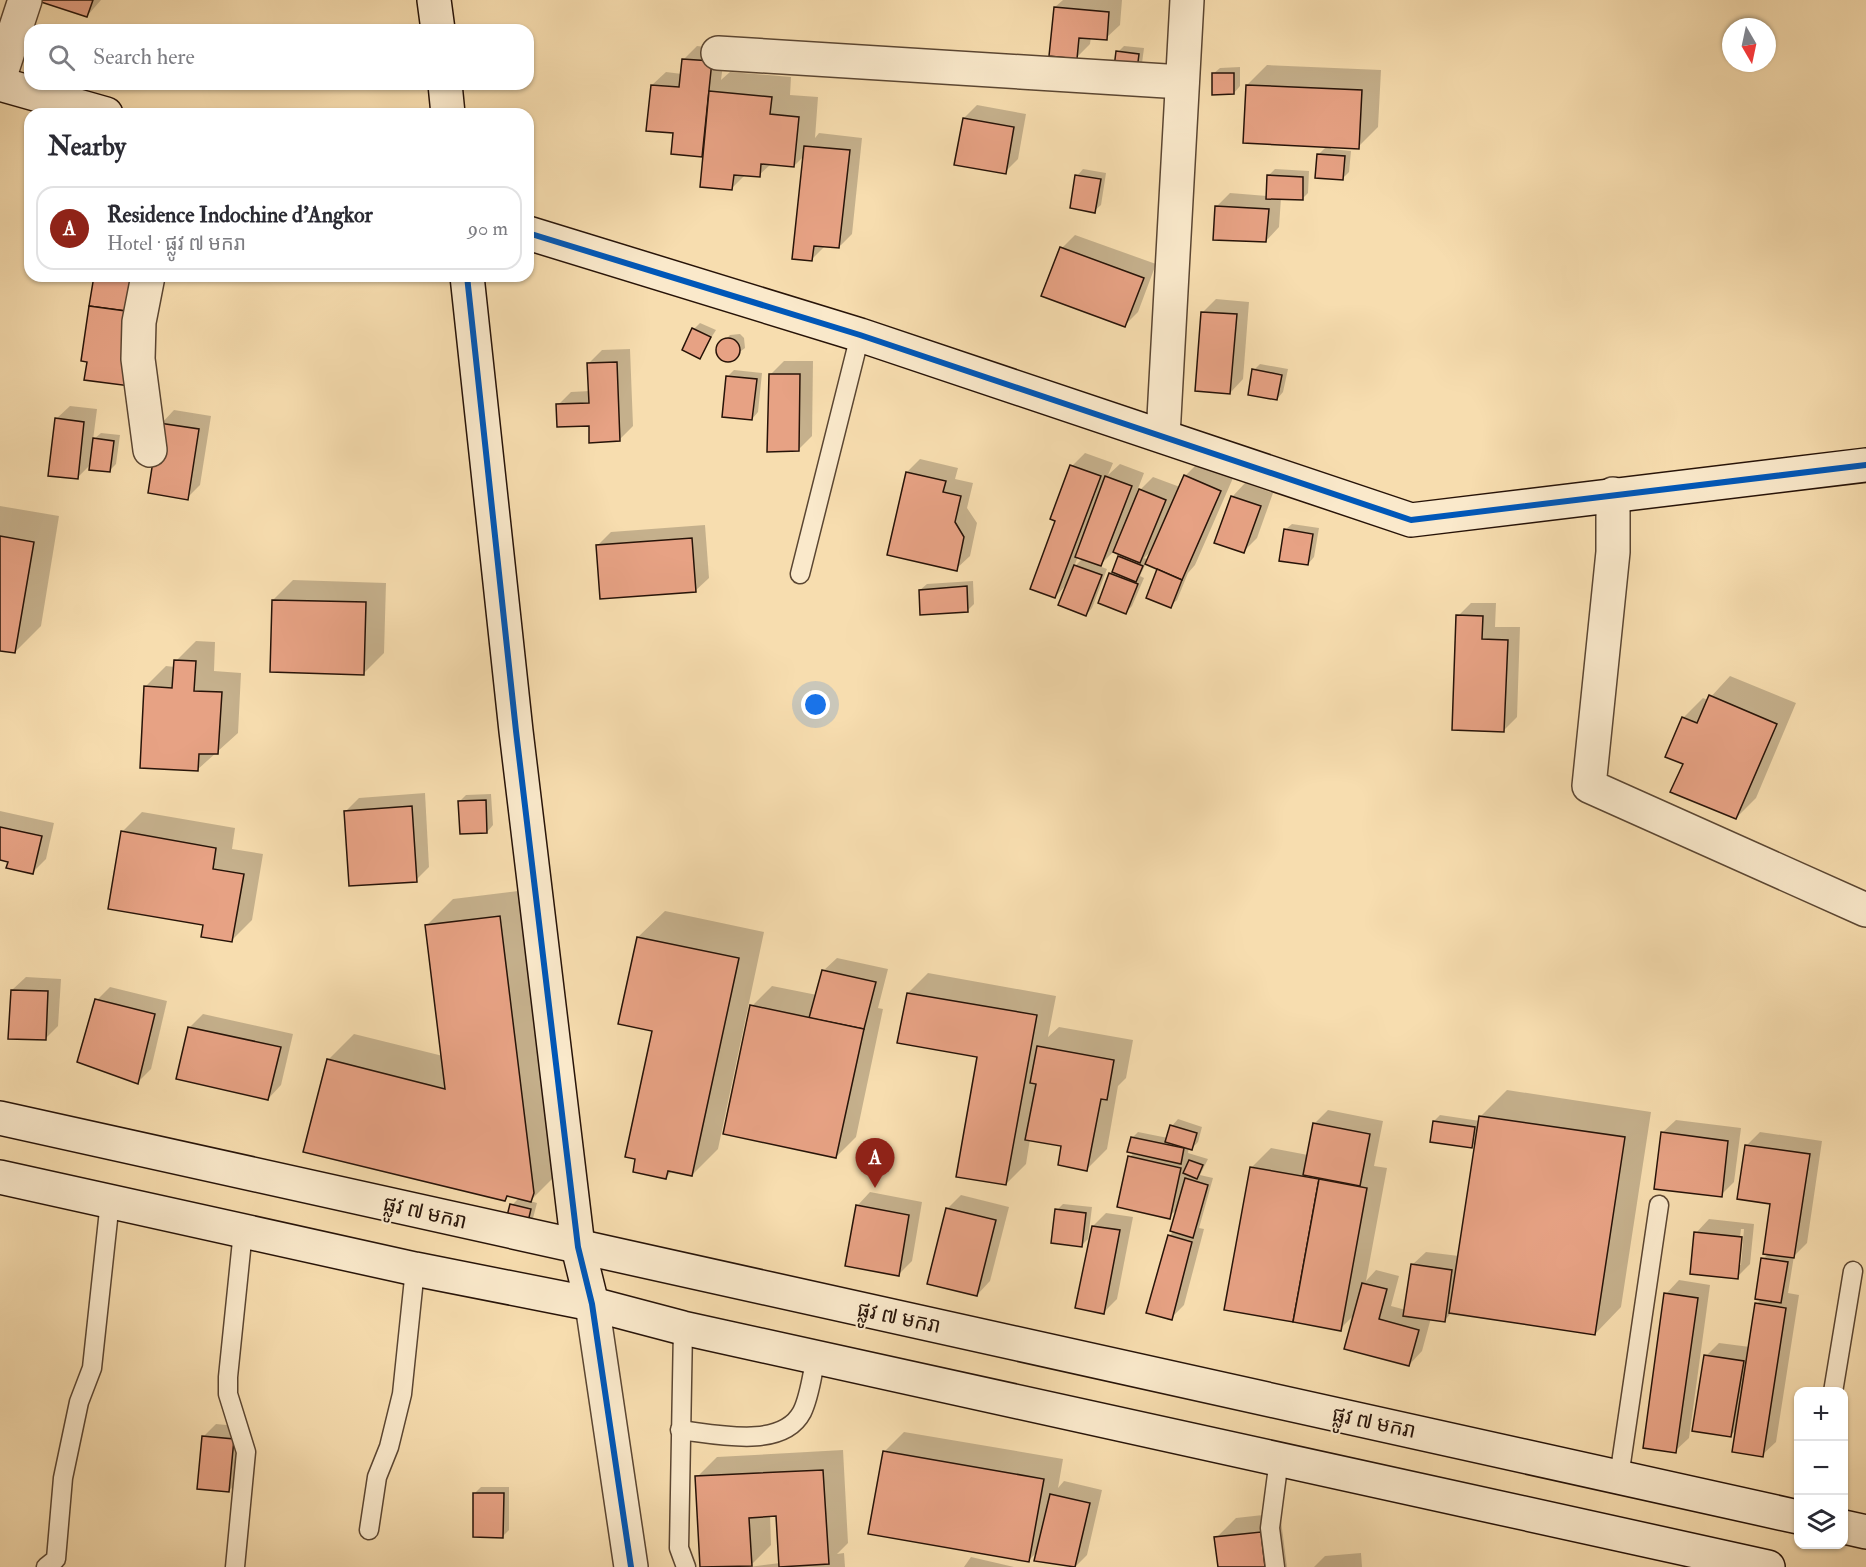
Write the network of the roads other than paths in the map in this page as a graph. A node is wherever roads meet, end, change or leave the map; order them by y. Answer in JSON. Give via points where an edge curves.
{"nodes":[{"id":1,"x":25,"y":0,"type":"edge"},
{"id":2,"x":434,"y":0,"type":"edge"},
{"id":3,"x":1187,"y":0,"type":"edge"},
{"id":4,"x":437,"y":24,"type":"edge"},
{"id":5,"x":718,"y":53,"type":"dead end"},
{"id":6,"x":0,"y":76,"type":"edge"},
{"id":7,"x":1182,"y":82,"type":"junction"},
{"id":8,"x":0,"y":84,"type":"edge"},
{"id":9,"x":446,"y":90,"type":"edge"},
{"id":10,"x":85,"y":108,"type":"edge"},
{"id":11,"x":447,"y":108,"type":"edge"},
{"id":12,"x":534,"y":235,"type":"edge"},
{"id":13,"x":147,"y":282,"type":"edge"},
{"id":14,"x":468,"y":282,"type":"edge"},
{"id":15,"x":860,"y":335,"type":"junction"},
{"id":16,"x":1163,"y":436,"type":"junction"},
{"id":17,"x":150,"y":450,"type":"dead end"},
{"id":18,"x":1866,"y":465,"type":"edge"},
{"id":19,"x":1613,"y":494,"type":"junction"},
{"id":20,"x":800,"y":574,"type":"dead end"},
{"id":21,"x":1866,"y":910,"type":"edge"},
{"id":22,"x":0,"y":1118,"type":"edge"},
{"id":23,"x":0,"y":1177,"type":"edge"},
{"id":24,"x":110,"y":1201,"type":"junction"},
{"id":25,"x":1659,"y":1205,"type":"dead end"},
{"id":26,"x":243,"y":1231,"type":"junction"},
{"id":27,"x":578,"y":1247,"type":"junction"},
{"id":28,"x":415,"y":1269,"type":"junction"},
{"id":29,"x":1853,"y":1271,"type":"dead end"},
{"id":30,"x":592,"y":1304,"type":"junction"},
{"id":31,"x":683,"y":1328,"type":"junction"},
{"id":32,"x":816,"y":1357,"type":"junction"},
{"id":33,"x":1834,"y":1387,"type":"edge"},
{"id":34,"x":680,"y":1430,"type":"junction"},
{"id":35,"x":1279,"y":1459,"type":"junction"},
{"id":36,"x":1619,"y":1477,"type":"junction"},
{"id":37,"x":1794,"y":1516,"type":"edge"},
{"id":38,"x":1848,"y":1528,"type":"edge"},
{"id":39,"x":369,"y":1530,"type":"dead end"},
{"id":40,"x":1866,"y":1532,"type":"edge"},
{"id":41,"x":46,"y":1567,"type":"edge"},
{"id":42,"x":235,"y":1567,"type":"edge"},
{"id":43,"x":631,"y":1567,"type":"edge"},
{"id":44,"x":686,"y":1567,"type":"edge"},
{"id":45,"x":1275,"y":1567,"type":"edge"},
{"id":46,"x":1768,"y":1567,"type":"edge"}],
"edges":[{"from":1,"to":6,"type":"street"},
{"from":2,"to":4,"type":"street"},
{"from":3,"to":7,"type":"street"},
{"from":5,"to":7,"type":"street"},
{"from":7,"to":16,"type":"street"},
{"from":8,"to":10,"type":"street"},
{"from":9,"to":11,"type":"street"},
{"from":12,"to":15,"type":"street"},
{"from":13,"to":17,"type":"street","via":[[139,322],[138,359]]},
{"from":14,"to":27,"type":"street","via":[[514,719]]},
{"from":15,"to":16,"type":"street"},
{"from":15,"to":20,"type":"lane"},
{"from":16,"to":19,"type":"street","via":[[1411,520]]},
{"from":18,"to":19,"type":"street"},
{"from":19,"to":21,"type":"street","via":[[1613,552],[1589,786]]},
{"from":22,"to":27,"type":"street","name":"ផ្លូវ ៧ មករា"},
{"from":23,"to":24,"type":"street"},
{"from":24,"to":26,"type":"street"},
{"from":24,"to":41,"type":"lane","via":[[92,1368],[79,1402],[63,1478],[56,1559]]},
{"from":25,"to":36,"type":"lane"},
{"from":26,"to":28,"type":"street"},
{"from":26,"to":42,"type":"lane","via":[[228,1377],[228,1394],[246,1452]]},
{"from":27,"to":30,"type":"street"},
{"from":27,"to":36,"type":"street","name":"ផ្លូវ ៧ មករា"},
{"from":28,"to":30,"type":"street"},
{"from":28,"to":39,"type":"lane","via":[[402,1394],[377,1477]]},
{"from":29,"to":33,"type":"lane"},
{"from":30,"to":31,"type":"street"},
{"from":30,"to":43,"type":"street"},
{"from":31,"to":32,"type":"street"},
{"from":31,"to":34,"type":"lane"},
{"from":32,"to":34,"type":"lane","via":[[802,1412],[784,1431],[752,1437]]},
{"from":32,"to":35,"type":"street"},
{"from":34,"to":44,"type":"lane","via":[[679,1548]]},
{"from":35,"to":45,"type":"lane","via":[[1270,1528]]},
{"from":35,"to":46,"type":"street"},
{"from":36,"to":37,"type":"street","name":"ផ្លូវ ៧ មករា"},
{"from":38,"to":40,"type":"street"}]}
